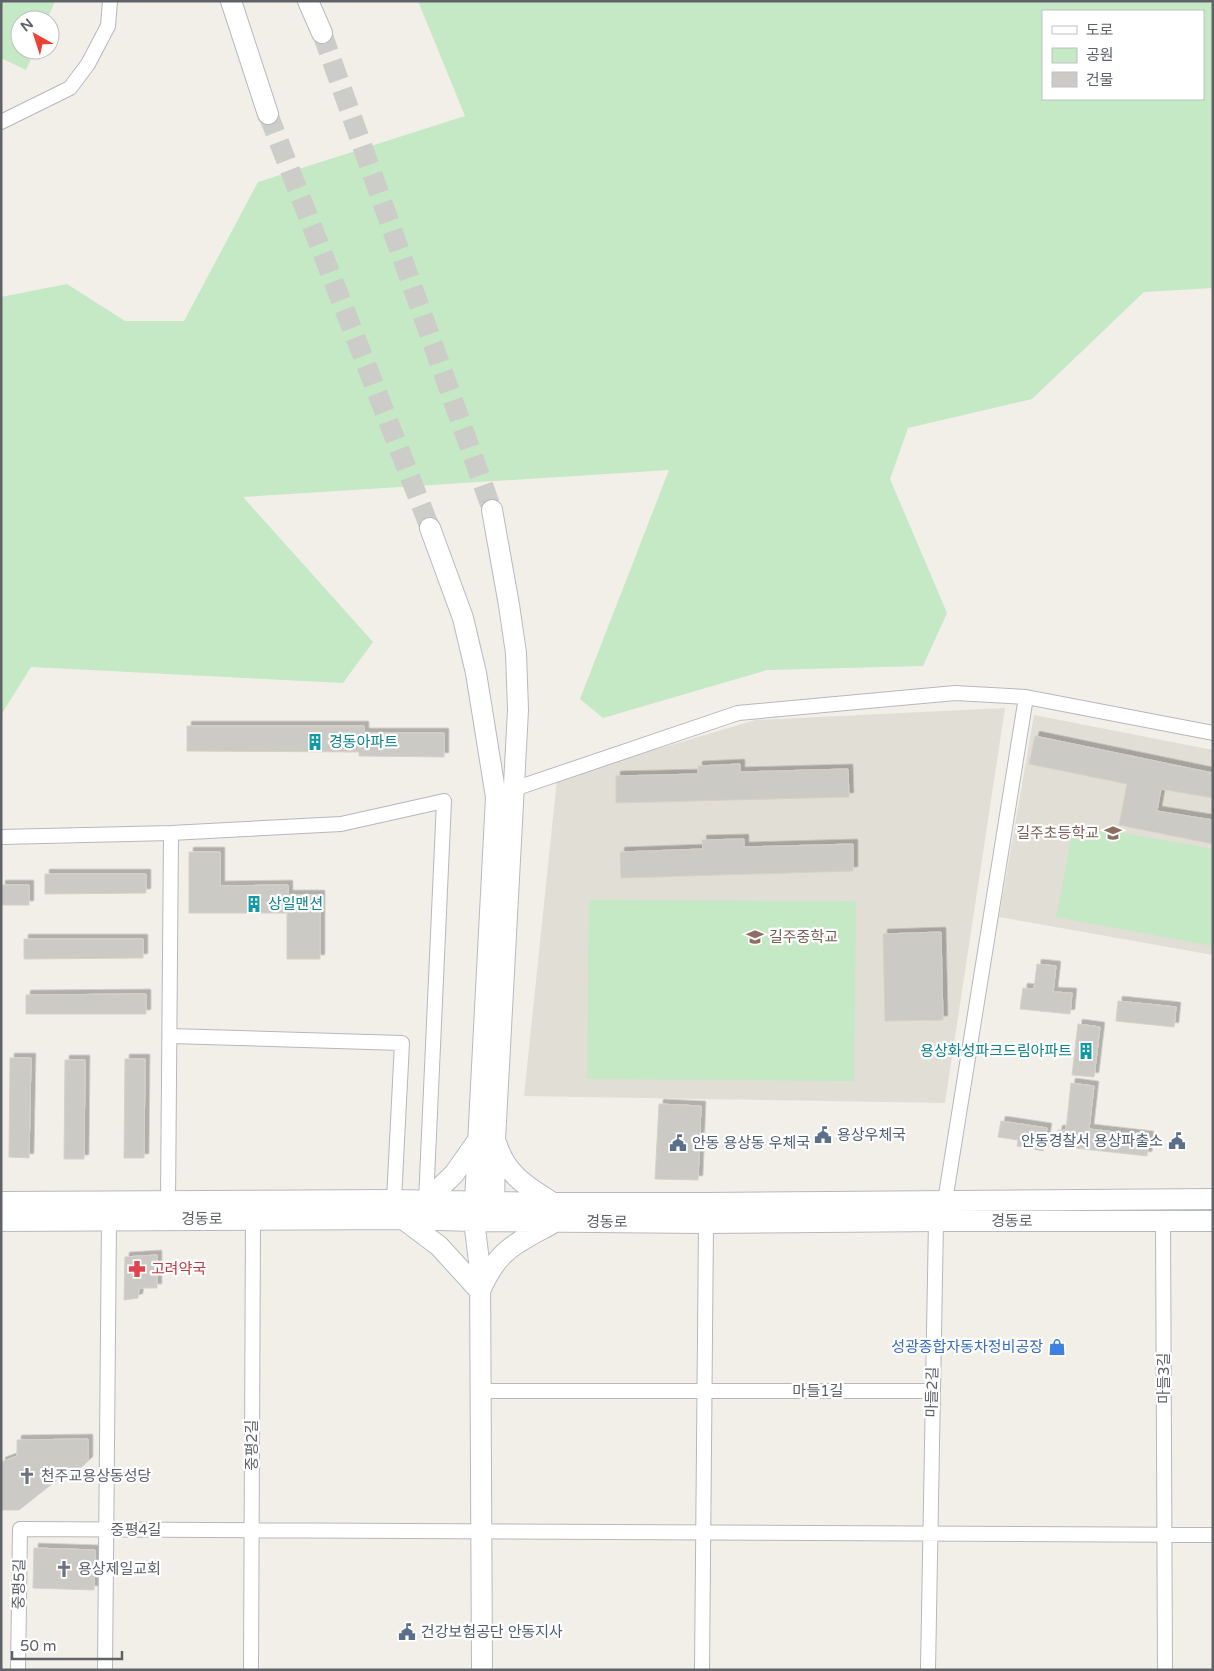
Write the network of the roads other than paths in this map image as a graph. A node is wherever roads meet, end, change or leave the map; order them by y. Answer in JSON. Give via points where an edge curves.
{"nodes":[{"id":1,"x":110,"y":1,"type":"edge"},
{"id":2,"x":231,"y":1,"type":"edge"},
{"id":3,"x":308,"y":1,"type":"edge"},
{"id":4,"x":322,"y":34,"type":"tunnel mouth"},
{"id":5,"x":268,"y":114,"type":"tunnel mouth"},
{"id":6,"x":1,"y":122,"type":"edge"},
{"id":7,"x":492,"y":510,"type":"tunnel mouth"},
{"id":8,"x":430,"y":528,"type":"tunnel mouth"},
{"id":9,"x":1026,"y":697,"type":"junction"},
{"id":10,"x":1213,"y":733,"type":"edge"},
{"id":11,"x":514,"y":788,"type":"junction"},
{"id":12,"x":496,"y":797,"type":"junction"},
{"id":13,"x":171,"y":833,"type":"junction"},
{"id":14,"x":1,"y":837,"type":"edge"},
{"id":15,"x":170,"y":1036,"type":"junction"},
{"id":16,"x":487,"y":1140,"type":"junction"},
{"id":17,"x":1213,"y":1199,"type":"edge"},
{"id":18,"x":394,"y":1200,"type":"junction"},
{"id":19,"x":168,"y":1201,"type":"junction"},
{"id":20,"x":426,"y":1201,"type":"junction"},
{"id":21,"x":485,"y":1201,"type":"junction"},
{"id":22,"x":944,"y":1201,"type":"junction"},
{"id":23,"x":1,"y":1202,"type":"edge"},
{"id":24,"x":554,"y":1212,"type":"junction"},
{"id":25,"x":109,"y":1219,"type":"junction"},
{"id":26,"x":253,"y":1219,"type":"junction"},
{"id":27,"x":403,"y":1219,"type":"junction"},
{"id":28,"x":1,"y":1221,"type":"edge"},
{"id":29,"x":936,"y":1221,"type":"junction"},
{"id":30,"x":1163,"y":1221,"type":"junction"},
{"id":31,"x":1213,"y":1221,"type":"edge"},
{"id":32,"x":484,"y":1222,"type":"junction"},
{"id":33,"x":706,"y":1223,"type":"junction"},
{"id":34,"x":480,"y":1291,"type":"junction"},
{"id":35,"x":932,"y":1391,"type":"junction"},
{"id":36,"x":481,"y":1392,"type":"junction"},
{"id":37,"x":704,"y":1392,"type":"junction"},
{"id":38,"x":20,"y":1529,"type":"joint"},
{"id":39,"x":108,"y":1530,"type":"junction"},
{"id":40,"x":252,"y":1530,"type":"junction"},
{"id":41,"x":481,"y":1532,"type":"junction"},
{"id":42,"x":703,"y":1532,"type":"junction"},
{"id":43,"x":930,"y":1534,"type":"junction"},
{"id":44,"x":1165,"y":1535,"type":"junction"},
{"id":45,"x":1213,"y":1535,"type":"edge"},
{"id":46,"x":18,"y":1670,"type":"edge"},
{"id":47,"x":106,"y":1670,"type":"edge"},
{"id":48,"x":251,"y":1670,"type":"edge"},
{"id":49,"x":482,"y":1670,"type":"edge"},
{"id":50,"x":702,"y":1670,"type":"edge"},
{"id":51,"x":928,"y":1670,"type":"edge"},
{"id":52,"x":1165,"y":1670,"type":"edge"}],
"edges":[{"from":1,"to":6,"type":"street","via":[[108,26],[88,64],[70,88]]},
{"from":2,"to":5,"type":"street"},
{"from":3,"to":4,"type":"street"},
{"from":7,"to":11,"type":"street","via":[[516,653],[518,710]]},
{"from":8,"to":12,"type":"street","via":[[463,618],[476,673]]},
{"from":9,"to":10,"type":"street"},
{"from":9,"to":11,"type":"street","via":[[956,692],[738,712]]},
{"from":9,"to":22,"type":"street"},
{"from":11,"to":12,"type":"street"},
{"from":11,"to":16,"type":"street","via":[[499,1103]]},
{"from":12,"to":16,"type":"street"},
{"from":13,"to":14,"type":"street"},
{"from":13,"to":15,"type":"street"},
{"from":13,"to":20,"type":"street","via":[[341,824],[444,801]]},
{"from":15,"to":18,"type":"street","via":[[402,1043]]},
{"from":15,"to":19,"type":"street"},
{"from":16,"to":20,"type":"street"},
{"from":16,"to":21,"type":"street"},
{"from":16,"to":24,"type":"street","via":[[512,1172]]},
{"from":17,"to":22,"type":"street","name":"경동로"},
{"from":18,"to":19,"type":"street","name":"경동로"},
{"from":18,"to":20,"type":"street","name":"경동로"},
{"from":19,"to":23,"type":"street","name":"경동로"},
{"from":20,"to":21,"type":"street","name":"경동로"},
{"from":21,"to":24,"type":"street","name":"경동로"},
{"from":21,"to":32,"type":"street"},
{"from":22,"to":24,"type":"street","name":"경동로"},
{"from":24,"to":32,"type":"street","name":"경동로"},
{"from":24,"to":33,"type":"street","name":"경동로"},
{"from":24,"to":34,"type":"street","via":[[499,1257]]},
{"from":25,"to":26,"type":"street","name":"경동로"},
{"from":25,"to":28,"type":"street","name":"경동로"},
{"from":25,"to":39,"type":"street"},
{"from":26,"to":27,"type":"street","name":"경동로"},
{"from":26,"to":40,"type":"street","name":"중평2길"},
{"from":27,"to":32,"type":"street","name":"경동로"},
{"from":27,"to":34,"type":"street","via":[[438,1246]]},
{"from":29,"to":30,"type":"street","name":"경동로"},
{"from":29,"to":33,"type":"street","name":"경동로"},
{"from":29,"to":35,"type":"street","name":"마들2길"},
{"from":30,"to":31,"type":"street","name":"경동로"},
{"from":30,"to":44,"type":"street","name":"마들3길"},
{"from":32,"to":34,"type":"street"},
{"from":33,"to":37,"type":"street"},
{"from":34,"to":36,"type":"street"},
{"from":35,"to":37,"type":"street","name":"마들1길"},
{"from":35,"to":43,"type":"street","name":"마들2길"},
{"from":36,"to":37,"type":"street","name":"마들1길"},
{"from":36,"to":41,"type":"street"},
{"from":37,"to":42,"type":"street"},
{"from":38,"to":39,"type":"street","name":"중평4길"},
{"from":38,"to":46,"type":"street","name":"중평5길"},
{"from":39,"to":40,"type":"street","name":"중평4길"},
{"from":39,"to":47,"type":"street"},
{"from":40,"to":41,"type":"street","name":"중평4길"},
{"from":40,"to":48,"type":"street","name":"중평2길"},
{"from":41,"to":42,"type":"street"},
{"from":41,"to":49,"type":"street"},
{"from":42,"to":43,"type":"street"},
{"from":42,"to":50,"type":"street"},
{"from":43,"to":44,"type":"street"},
{"from":43,"to":51,"type":"street","name":"마들2길"},
{"from":44,"to":45,"type":"street"},
{"from":44,"to":52,"type":"street","name":"마들3길"}]}
